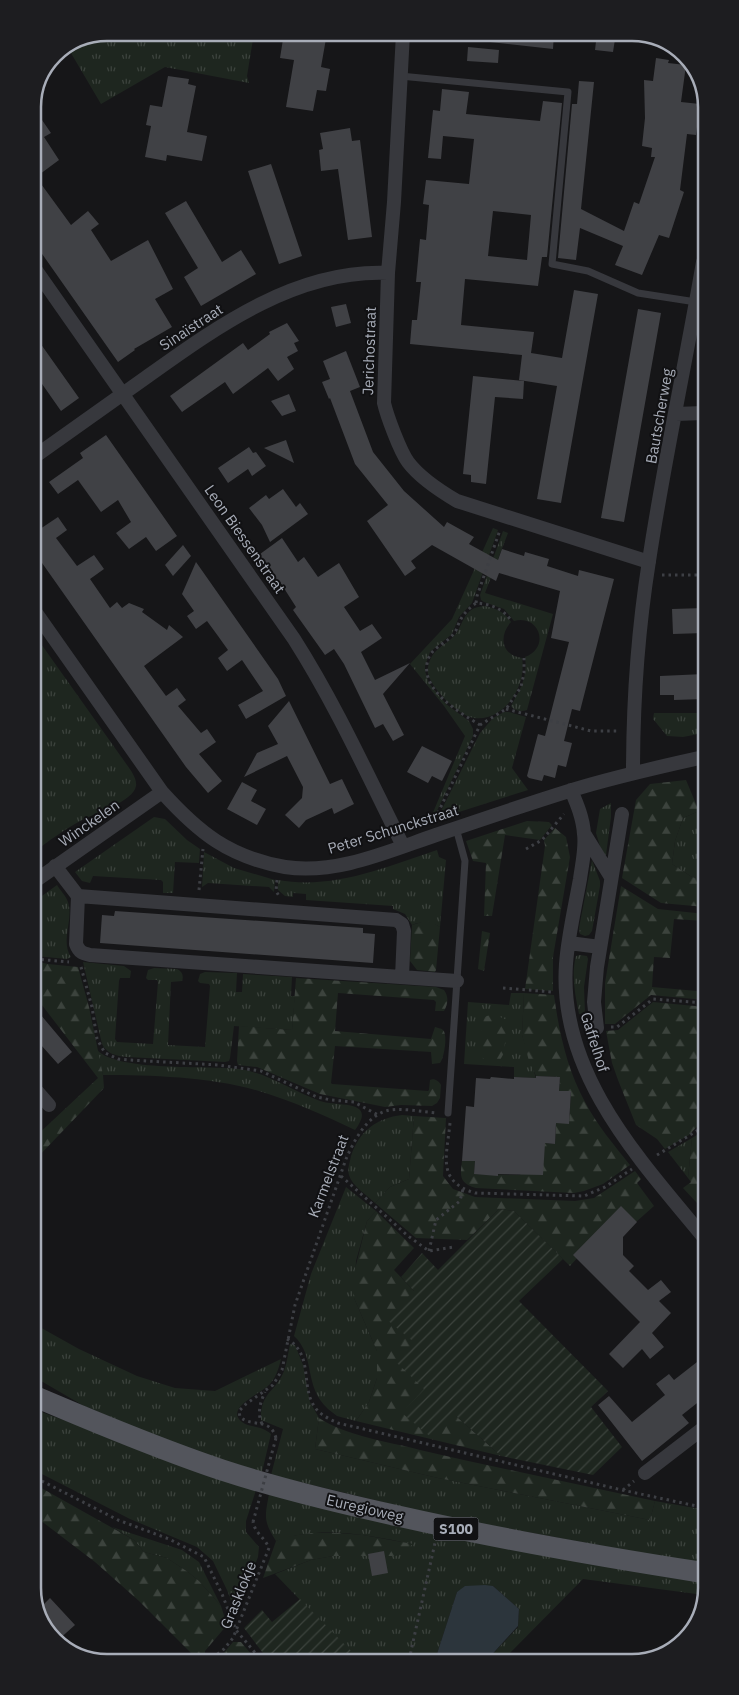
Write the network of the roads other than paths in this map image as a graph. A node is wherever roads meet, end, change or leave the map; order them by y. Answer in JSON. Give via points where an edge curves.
{"nodes":[{"id":1,"x":402,"y":41,"type":"edge"},
{"id":2,"x":400,"y":76,"type":"junction"},
{"id":3,"x":388,"y":273,"type":"junction"},
{"id":4,"x":41,"y":277,"type":"edge"},
{"id":5,"x":698,"y":291,"type":"edge"},
{"id":6,"x":696,"y":302,"type":"junction"},
{"id":7,"x":123,"y":393,"type":"junction"},
{"id":8,"x":698,"y":413,"type":"edge"},
{"id":9,"x":676,"y":414,"type":"junction"},
{"id":10,"x":41,"y":452,"type":"edge"},
{"id":11,"x":648,"y":568,"type":"junction"},
{"id":12,"x":41,"y":620,"type":"edge"},
{"id":13,"x":698,"y":758,"type":"edge"},
{"id":14,"x":633,"y":773,"type":"junction"},
{"id":15,"x":162,"y":792,"type":"junction"},
{"id":16,"x":573,"y":795,"type":"junction"},
{"id":17,"x":622,"y":814,"type":"dead end"},
{"id":18,"x":456,"y":828,"type":"junction"},
{"id":19,"x":584,"y":835,"type":"junction"},
{"id":20,"x":402,"y":846,"type":"junction"},
{"id":21,"x":55,"y":866,"type":"junction"},
{"id":22,"x":41,"y":875,"type":"edge"},
{"id":23,"x":611,"y":877,"type":"junction"},
{"id":24,"x":78,"y":896,"type":"junction"},
{"id":25,"x":569,"y":943,"type":"junction"},
{"id":26,"x":600,"y":947,"type":"junction"},
{"id":27,"x":402,"y":977,"type":"junction"},
{"id":28,"x":457,"y":981,"type":"junction"},
{"id":29,"x":597,"y":1028,"type":"road end"},
{"id":30,"x":41,"y":1096,"type":"edge"},
{"id":31,"x":49,"y":1105,"type":"dead end"},
{"id":32,"x":448,"y":1113,"type":"road end"},
{"id":33,"x":698,"y":1230,"type":"edge"},
{"id":34,"x":41,"y":1399,"type":"edge"},
{"id":35,"x":698,"y":1432,"type":"edge"},
{"id":36,"x":645,"y":1473,"type":"dead end"},
{"id":37,"x":698,"y":1572,"type":"edge"}],
"edges":[{"from":1,"to":2,"type":"street","name":"Jerichostraat"},
{"from":2,"to":3,"type":"street","name":"Jerichostraat"},
{"from":2,"to":6,"type":"lane","via":[[568,92],[552,264],[588,271],[638,293]]},
{"from":3,"to":7,"type":"street","name":"Sinaïstraat","via":[[368,272],[324,280],[260,304],[203,337]]},
{"from":3,"to":11,"type":"street","name":"Jerichostraat","via":[[384,403],[407,461],[449,496]]},
{"from":4,"to":7,"type":"street","name":"Leon Biessenstraat"},
{"from":5,"to":6,"type":"street","name":"Bautscherweg"},
{"from":6,"to":9,"type":"street","name":"Bautscherweg"},
{"from":7,"to":10,"type":"street","name":"Sinaïstraat"},
{"from":7,"to":20,"type":"street","name":"Leon Biessenstraat","via":[[319,678]]},
{"from":8,"to":9,"type":"street"},
{"from":9,"to":11,"type":"street","name":"Bautscherweg"},
{"from":11,"to":14,"type":"street","name":"Bautscherweg","via":[[633,731]]},
{"from":12,"to":15,"type":"street","name":"Peter Schunckstraat"},
{"from":13,"to":14,"type":"street","name":"Peter Schunckstraat"},
{"from":14,"to":16,"type":"street","name":"Peter Schunckstraat"},
{"from":15,"to":20,"type":"street","name":"Peter Schunckstraat","via":[[204,834],[223,846],[277,865],[314,868],[340,865]]},
{"from":15,"to":21,"type":"street","name":"Winckelen"},
{"from":16,"to":18,"type":"street","name":"Peter Schunckstraat"},
{"from":16,"to":19,"type":"street","name":"Gaffelhof"},
{"from":17,"to":23,"type":"street"},
{"from":18,"to":20,"type":"street","name":"Peter Schunckstraat"},
{"from":18,"to":28,"type":"lane","via":[[465,861]]},
{"from":19,"to":23,"type":"street"},
{"from":19,"to":25,"type":"street","name":"Gaffelhof"},
{"from":21,"to":22,"type":"street","name":"Winckelen"},
{"from":21,"to":24,"type":"street"},
{"from":23,"to":26,"type":"street"},
{"from":24,"to":27,"type":"street","via":[[396,920],[404,931]]},
{"from":24,"to":27,"type":"street","via":[[76,944],[81,953]]},
{"from":25,"to":26,"type":"street"},
{"from":25,"to":33,"type":"street","name":"Gaffelhof","via":[[566,993],[570,1025],[589,1080],[642,1162]]},
{"from":26,"to":29,"type":"street","via":[[594,1002]]},
{"from":27,"to":28,"type":"street"},
{"from":28,"to":32,"type":"lane"},
{"from":30,"to":31,"type":"street"},
{"from":34,"to":37,"type":"main road","name":"Euregioweg","number":"S100","via":[[225,1471],[336,1502],[597,1556]]},
{"from":35,"to":36,"type":"street"}]}
